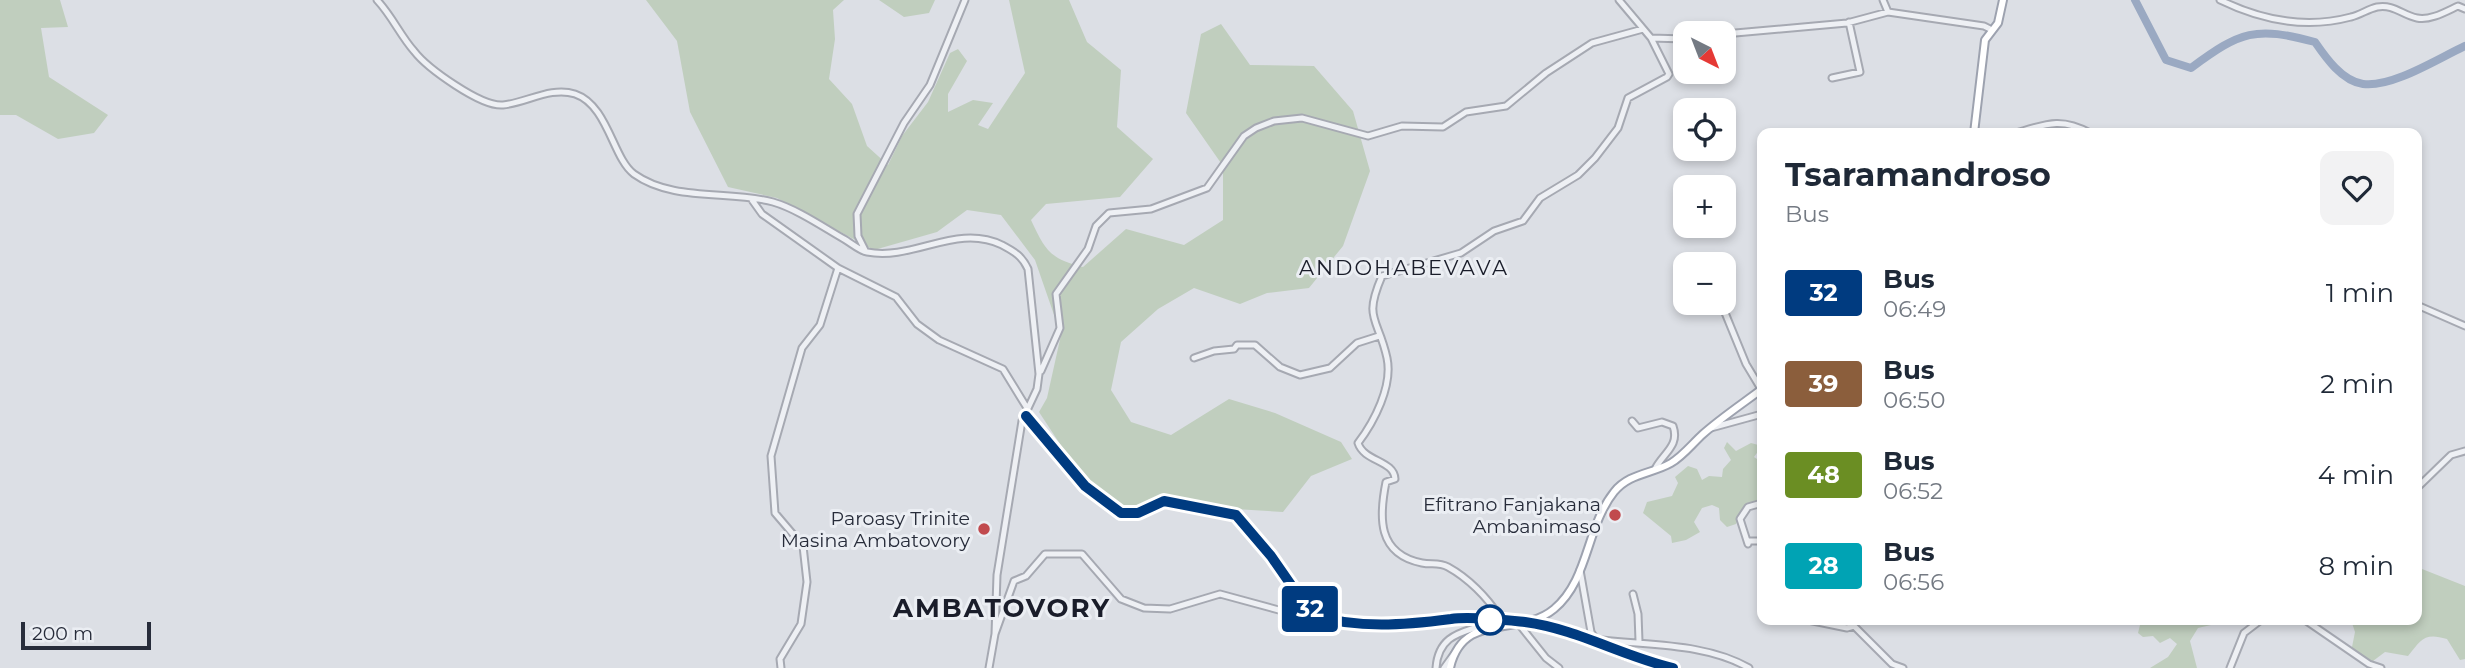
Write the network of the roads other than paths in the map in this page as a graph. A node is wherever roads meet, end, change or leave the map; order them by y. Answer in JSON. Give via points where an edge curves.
{"nodes":[{"id":1,"x":377,"y":0,"type":"edge"},
{"id":2,"x":965,"y":0,"type":"edge"},
{"id":3,"x":1619,"y":0,"type":"edge"},
{"id":4,"x":1883,"y":0,"type":"edge"},
{"id":5,"x":2003,"y":0,"type":"edge"},
{"id":6,"x":2220,"y":0,"type":"edge"},
{"id":7,"x":2465,"y":9,"type":"edge"},
{"id":8,"x":1888,"y":12,"type":"junction"},
{"id":9,"x":1849,"y":22,"type":"junction"},
{"id":10,"x":1643,"y":29,"type":"junction"},
{"id":11,"x":1990,"y":29,"type":"junction"},
{"id":12,"x":1736,"y":33,"type":"edge"},
{"id":13,"x":1651,"y":38,"type":"junction"},
{"id":14,"x":1673,"y":39,"type":"edge"},
{"id":15,"x":1832,"y":78,"type":"dead end"},
{"id":16,"x":1975,"y":128,"type":"edge"},
{"id":17,"x":2034,"y":128,"type":"edge"},
{"id":18,"x":2081,"y":128,"type":"edge"},
{"id":19,"x":752,"y":200,"type":"junction"},
{"id":20,"x":867,"y":252,"type":"junction"},
{"id":21,"x":838,"y":268,"type":"junction"},
{"id":22,"x":2422,"y":307,"type":"edge"},
{"id":23,"x":1726,"y":315,"type":"edge"},
{"id":24,"x":2465,"y":326,"type":"edge"},
{"id":25,"x":1379,"y":336,"type":"junction"},
{"id":26,"x":1194,"y":358,"type":"dead end"},
{"id":27,"x":1040,"y":374,"type":"junction"},
{"id":28,"x":1757,"y":381,"type":"edge"},
{"id":29,"x":1757,"y":393,"type":"edge"},
{"id":30,"x":1027,"y":408,"type":"junction"},
{"id":31,"x":1757,"y":415,"type":"edge"},
{"id":32,"x":1026,"y":416,"type":"junction"},
{"id":33,"x":1632,"y":421,"type":"dead end"},
{"id":34,"x":1709,"y":429,"type":"junction"},
{"id":35,"x":2465,"y":451,"type":"edge"},
{"id":36,"x":1656,"y":469,"type":"junction"},
{"id":37,"x":2422,"y":483,"type":"edge"},
{"id":38,"x":1757,"y":505,"type":"edge"},
{"id":39,"x":1757,"y":542,"type":"edge"},
{"id":40,"x":1580,"y":570,"type":"junction"},
{"id":41,"x":1633,"y":594,"type":"dead end"},
{"id":42,"x":1312,"y":615,"type":"junction"},
{"id":43,"x":1495,"y":623,"type":"junction"},
{"id":44,"x":1522,"y":623,"type":"junction"},
{"id":45,"x":1856,"y":625,"type":"edge"},
{"id":46,"x":2254,"y":625,"type":"edge"},
{"id":47,"x":2312,"y":625,"type":"edge"},
{"id":48,"x":995,"y":634,"type":"junction"},
{"id":49,"x":1596,"y":639,"type":"junction"},
{"id":50,"x":1639,"y":641,"type":"junction"},
{"id":51,"x":1454,"y":654,"type":"junction"},
{"id":52,"x":1653,"y":666,"type":"edge"},
{"id":53,"x":781,"y":668,"type":"edge"},
{"id":54,"x":989,"y":668,"type":"edge"},
{"id":55,"x":1436,"y":668,"type":"edge"},
{"id":56,"x":1444,"y":668,"type":"edge"},
{"id":57,"x":1450,"y":668,"type":"edge"},
{"id":58,"x":1559,"y":668,"type":"edge"},
{"id":59,"x":1673,"y":668,"type":"edge"},
{"id":60,"x":1749,"y":668,"type":"edge"},
{"id":61,"x":1903,"y":668,"type":"edge"},
{"id":62,"x":2230,"y":668,"type":"edge"},
{"id":63,"x":2381,"y":668,"type":"edge"}],
"edges":[{"from":1,"to":19,"type":"street","via":[[414,52],[471,97],[501,105],[559,93],[577,94],[600,115],[636,175],[678,190]]},
{"from":2,"to":20,"type":"street","via":[[930,85],[904,122],[857,214],[858,236]]},
{"from":3,"to":10,"type":"street"},
{"from":4,"to":8,"type":"street"},
{"from":5,"to":11,"type":"main road","via":[[1998,23]]},
{"from":6,"to":7,"type":"street","via":[[2291,23],[2353,17],[2376,7],[2393,7],[2419,19],[2458,6]]},
{"from":8,"to":9,"type":"street"},
{"from":8,"to":11,"type":"street"},
{"from":9,"to":12,"type":"street"},
{"from":9,"to":15,"type":"street","via":[[1860,72]]},
{"from":10,"to":13,"type":"street"},
{"from":10,"to":27,"type":"street","via":[[1592,43],[1546,72],[1506,106],[1466,112],[1443,127],[1402,126],[1368,136],[1302,118],[1256,128],[1244,136],[1207,188],[1151,209],[1110,213],[1096,226],[1088,249],[1056,294],[1060,328]]},
{"from":11,"to":16,"type":"main road"},
{"from":13,"to":14,"type":"street"},
{"from":13,"to":25,"type":"street","via":[[1669,74],[1628,98],[1618,128],[1595,158],[1578,175],[1540,198],[1523,221],[1494,231],[1461,253],[1382,276],[1371,301]]},
{"from":17,"to":18,"type":"street","via":[[2060,121]]},
{"from":19,"to":20,"type":"street","via":[[774,202]]},
{"from":19,"to":21,"type":"street","via":[[762,214]]},
{"from":20,"to":27,"type":"street","via":[[970,236],[1018,254],[1028,269]]},
{"from":21,"to":30,"type":"street","via":[[896,297],[917,324],[939,340],[1003,369]]},
{"from":21,"to":53,"type":"street","via":[[820,325],[802,348],[771,456],[775,513],[800,539],[807,582],[801,624],[780,659]]},
{"from":22,"to":24,"type":"street"},
{"from":23,"to":28,"type":"street"},
{"from":25,"to":26,"type":"street","via":[[1357,344],[1329,368],[1300,375],[1247,343]]},
{"from":25,"to":43,"type":"street","via":[[1388,360],[1388,376],[1373,425],[1357,443],[1369,457],[1395,473],[1395,479],[1386,482],[1382,534],[1409,559],[1448,567],[1484,595],[1499,616]]},
{"from":27,"to":30,"type":"street"},
{"from":29,"to":34,"type":"main road"},
{"from":30,"to":32,"type":"street"},
{"from":31,"to":34,"type":"street"},
{"from":32,"to":42,"type":"street","via":[[1085,486],[1121,513],[1138,513],[1164,501],[1236,515]]},
{"from":32,"to":48,"type":"street","via":[[997,575]]},
{"from":33,"to":36,"type":"street","via":[[1638,428],[1662,422],[1673,426],[1676,437]]},
{"from":34,"to":36,"type":"main road","via":[[1679,458]]},
{"from":35,"to":37,"type":"street","via":[[2451,455]]},
{"from":36,"to":40,"type":"main road","via":[[1631,478],[1614,492],[1592,531]]},
{"from":38,"to":39,"type":"street","via":[[1744,510],[1740,519],[1748,544]]},
{"from":40,"to":44,"type":"main road","via":[[1573,588],[1556,607]]},
{"from":40,"to":49,"type":"street"},
{"from":41,"to":50,"type":"street"},
{"from":42,"to":43,"type":"street","via":[[1388,626],[1451,619]]},
{"from":42,"to":48,"type":"street","via":[[1220,594],[1170,609],[1144,608],[1121,599],[1082,554],[1045,554],[1026,576],[1014,581]]},
{"from":43,"to":44,"type":"main road"},
{"from":43,"to":51,"type":"main road","via":[[1457,646]]},
{"from":43,"to":55,"type":"street","via":[[1465,629],[1450,639],[1440,651]]},
{"from":44,"to":49,"type":"street"},
{"from":44,"to":58,"type":"street","via":[[1546,658]]},
{"from":45,"to":61,"type":"street","via":[[1892,664]]},
{"from":46,"to":62,"type":"street","via":[[2241,639]]},
{"from":47,"to":63,"type":"street"},
{"from":48,"to":54,"type":"street"},
{"from":49,"to":50,"type":"street"},
{"from":49,"to":52,"type":"street"},
{"from":50,"to":60,"type":"street","via":[[1733,659]]},
{"from":51,"to":56,"type":"street"},
{"from":51,"to":57,"type":"main road"},
{"from":52,"to":59,"type":"street"}]}
